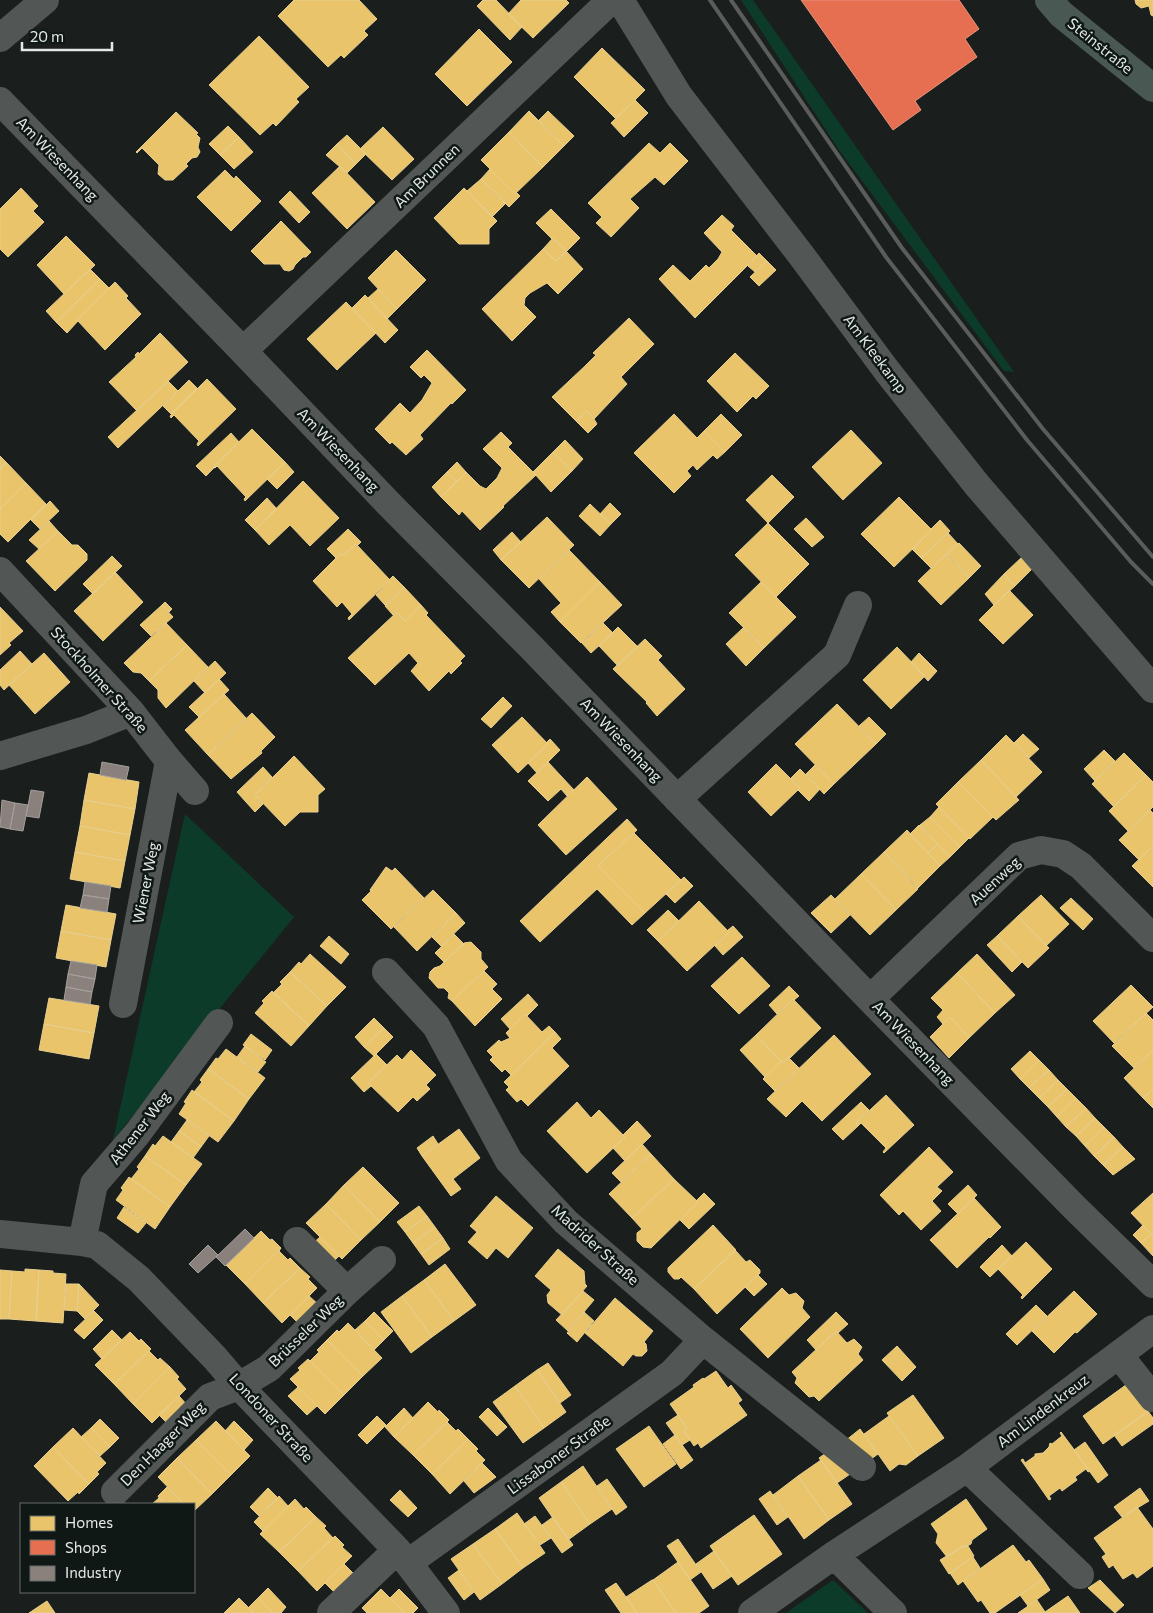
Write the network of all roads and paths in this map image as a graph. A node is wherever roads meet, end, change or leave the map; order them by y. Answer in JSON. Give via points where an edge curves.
{"nodes":[{"id":1,"x":45,"y":0,"type":"edge"},
{"id":2,"x":611,"y":0,"type":"edge"},
{"id":3,"x":620,"y":0,"type":"edge"},
{"id":4,"x":1049,"y":0,"type":"edge"},
{"id":5,"x":0,"y":38,"type":"edge"},
{"id":6,"x":1153,"y":88,"type":"edge"},
{"id":7,"x":0,"y":101,"type":"edge"},
{"id":8,"x":243,"y":351,"type":"junction"},
{"id":9,"x":0,"y":571,"type":"edge"},
{"id":10,"x":858,"y":605,"type":"dead end"},
{"id":11,"x":1153,"y":689,"type":"edge"},
{"id":12,"x":131,"y":712,"type":"junction"},
{"id":13,"x":0,"y":756,"type":"edge"},
{"id":14,"x":169,"y":761,"type":"junction"},
{"id":15,"x":195,"y":791,"type":"dead end"},
{"id":16,"x":677,"y":799,"type":"junction"},
{"id":17,"x":1153,"y":938,"type":"edge"},
{"id":18,"x":386,"y":972,"type":"dead end"},
{"id":19,"x":870,"y":999,"type":"junction"},
{"id":20,"x":123,"y":1004,"type":"dead end"},
{"id":21,"x":219,"y":1023,"type":"dead end"},
{"id":22,"x":0,"y":1234,"type":"edge"},
{"id":23,"x":297,"y":1241,"type":"dead end"},
{"id":24,"x":82,"y":1242,"type":"junction"},
{"id":25,"x":382,"y":1260,"type":"dead end"},
{"id":26,"x":1153,"y":1284,"type":"edge"},
{"id":27,"x":346,"y":1291,"type":"junction"},
{"id":28,"x":1153,"y":1329,"type":"edge"},
{"id":29,"x":703,"y":1340,"type":"junction"},
{"id":30,"x":1118,"y":1355,"type":"junction"},
{"id":31,"x":239,"y":1386,"type":"junction"},
{"id":32,"x":1153,"y":1398,"type":"edge"},
{"id":33,"x":862,"y":1467,"type":"dead end"},
{"id":34,"x":967,"y":1468,"type":"junction"},
{"id":35,"x":115,"y":1492,"type":"dead end"},
{"id":36,"x":834,"y":1555,"type":"junction"},
{"id":37,"x":403,"y":1556,"type":"junction"},
{"id":38,"x":1080,"y":1575,"type":"dead end"},
{"id":39,"x":331,"y":1613,"type":"edge"},
{"id":40,"x":446,"y":1613,"type":"edge"},
{"id":41,"x":752,"y":1613,"type":"edge"},
{"id":42,"x":892,"y":1613,"type":"edge"}],
"edges":[{"from":1,"to":5,"type":"street"},
{"from":2,"to":8,"type":"street","name":"Am Brunnen"},
{"from":3,"to":11,"type":"street","name":"Am Kleekamp","via":[[680,96],[887,371],[977,485]]},
{"from":4,"to":6,"type":"main road","name":"Steinstraße","via":[[1061,14]]},
{"from":7,"to":8,"type":"street","name":"Am Wiesenhang"},
{"from":8,"to":16,"type":"street","name":"Am Wiesenhang"},
{"from":9,"to":12,"type":"street","name":"Stockholmer Straße"},
{"from":10,"to":16,"type":"street","via":[[837,655]]},
{"from":12,"to":13,"type":"street","via":[[86,730]]},
{"from":12,"to":14,"type":"street","name":"Stockholmer Straße"},
{"from":14,"to":15,"type":"street","name":"Stockholmer Straße"},
{"from":14,"to":20,"type":"street","name":"Wiener Weg"},
{"from":16,"to":19,"type":"street","name":"Am Wiesenhang"},
{"from":17,"to":19,"type":"street","name":"Auenweg","via":[[1082,866],[1063,854],[1041,850],[1019,856]]},
{"from":18,"to":29,"type":"street","name":"Madrider Straße","via":[[436,1026],[509,1161],[566,1222]]},
{"from":19,"to":26,"type":"street","name":"Am Wiesenhang"},
{"from":21,"to":24,"type":"street","name":"Athener Weg","via":[[137,1134],[94,1184]]},
{"from":22,"to":24,"type":"street","name":"Londoner Straße"},
{"from":23,"to":27,"type":"street","name":"Brüsseler Weg"},
{"from":24,"to":31,"type":"street","name":"Londoner Straße","via":[[97,1245],[139,1280]]},
{"from":25,"to":27,"type":"street","name":"Brüsseler Weg"},
{"from":27,"to":31,"type":"street","name":"Brüsseler Weg","via":[[269,1368]]},
{"from":28,"to":30,"type":"street","name":"Am Lindenkreuz"},
{"from":29,"to":33,"type":"street","name":"Madrider Straße"},
{"from":29,"to":37,"type":"street","name":"Lissaboner Straße","via":[[672,1374]]},
{"from":30,"to":32,"type":"street"},
{"from":30,"to":34,"type":"street","name":"Am Lindenkreuz"},
{"from":31,"to":35,"type":"street","name":"Den Haager Weg","via":[[210,1397]]},
{"from":31,"to":37,"type":"street","name":"Londoner Straße"},
{"from":34,"to":36,"type":"street","name":"Am Lindenkreuz"},
{"from":34,"to":38,"type":"street"},
{"from":36,"to":41,"type":"street","name":"Am Lindenkreuz"},
{"from":36,"to":42,"type":"street"},
{"from":37,"to":39,"type":"street","name":"Lissaboner Straße"},
{"from":37,"to":40,"type":"street","name":"Londoner Straße"}]}
